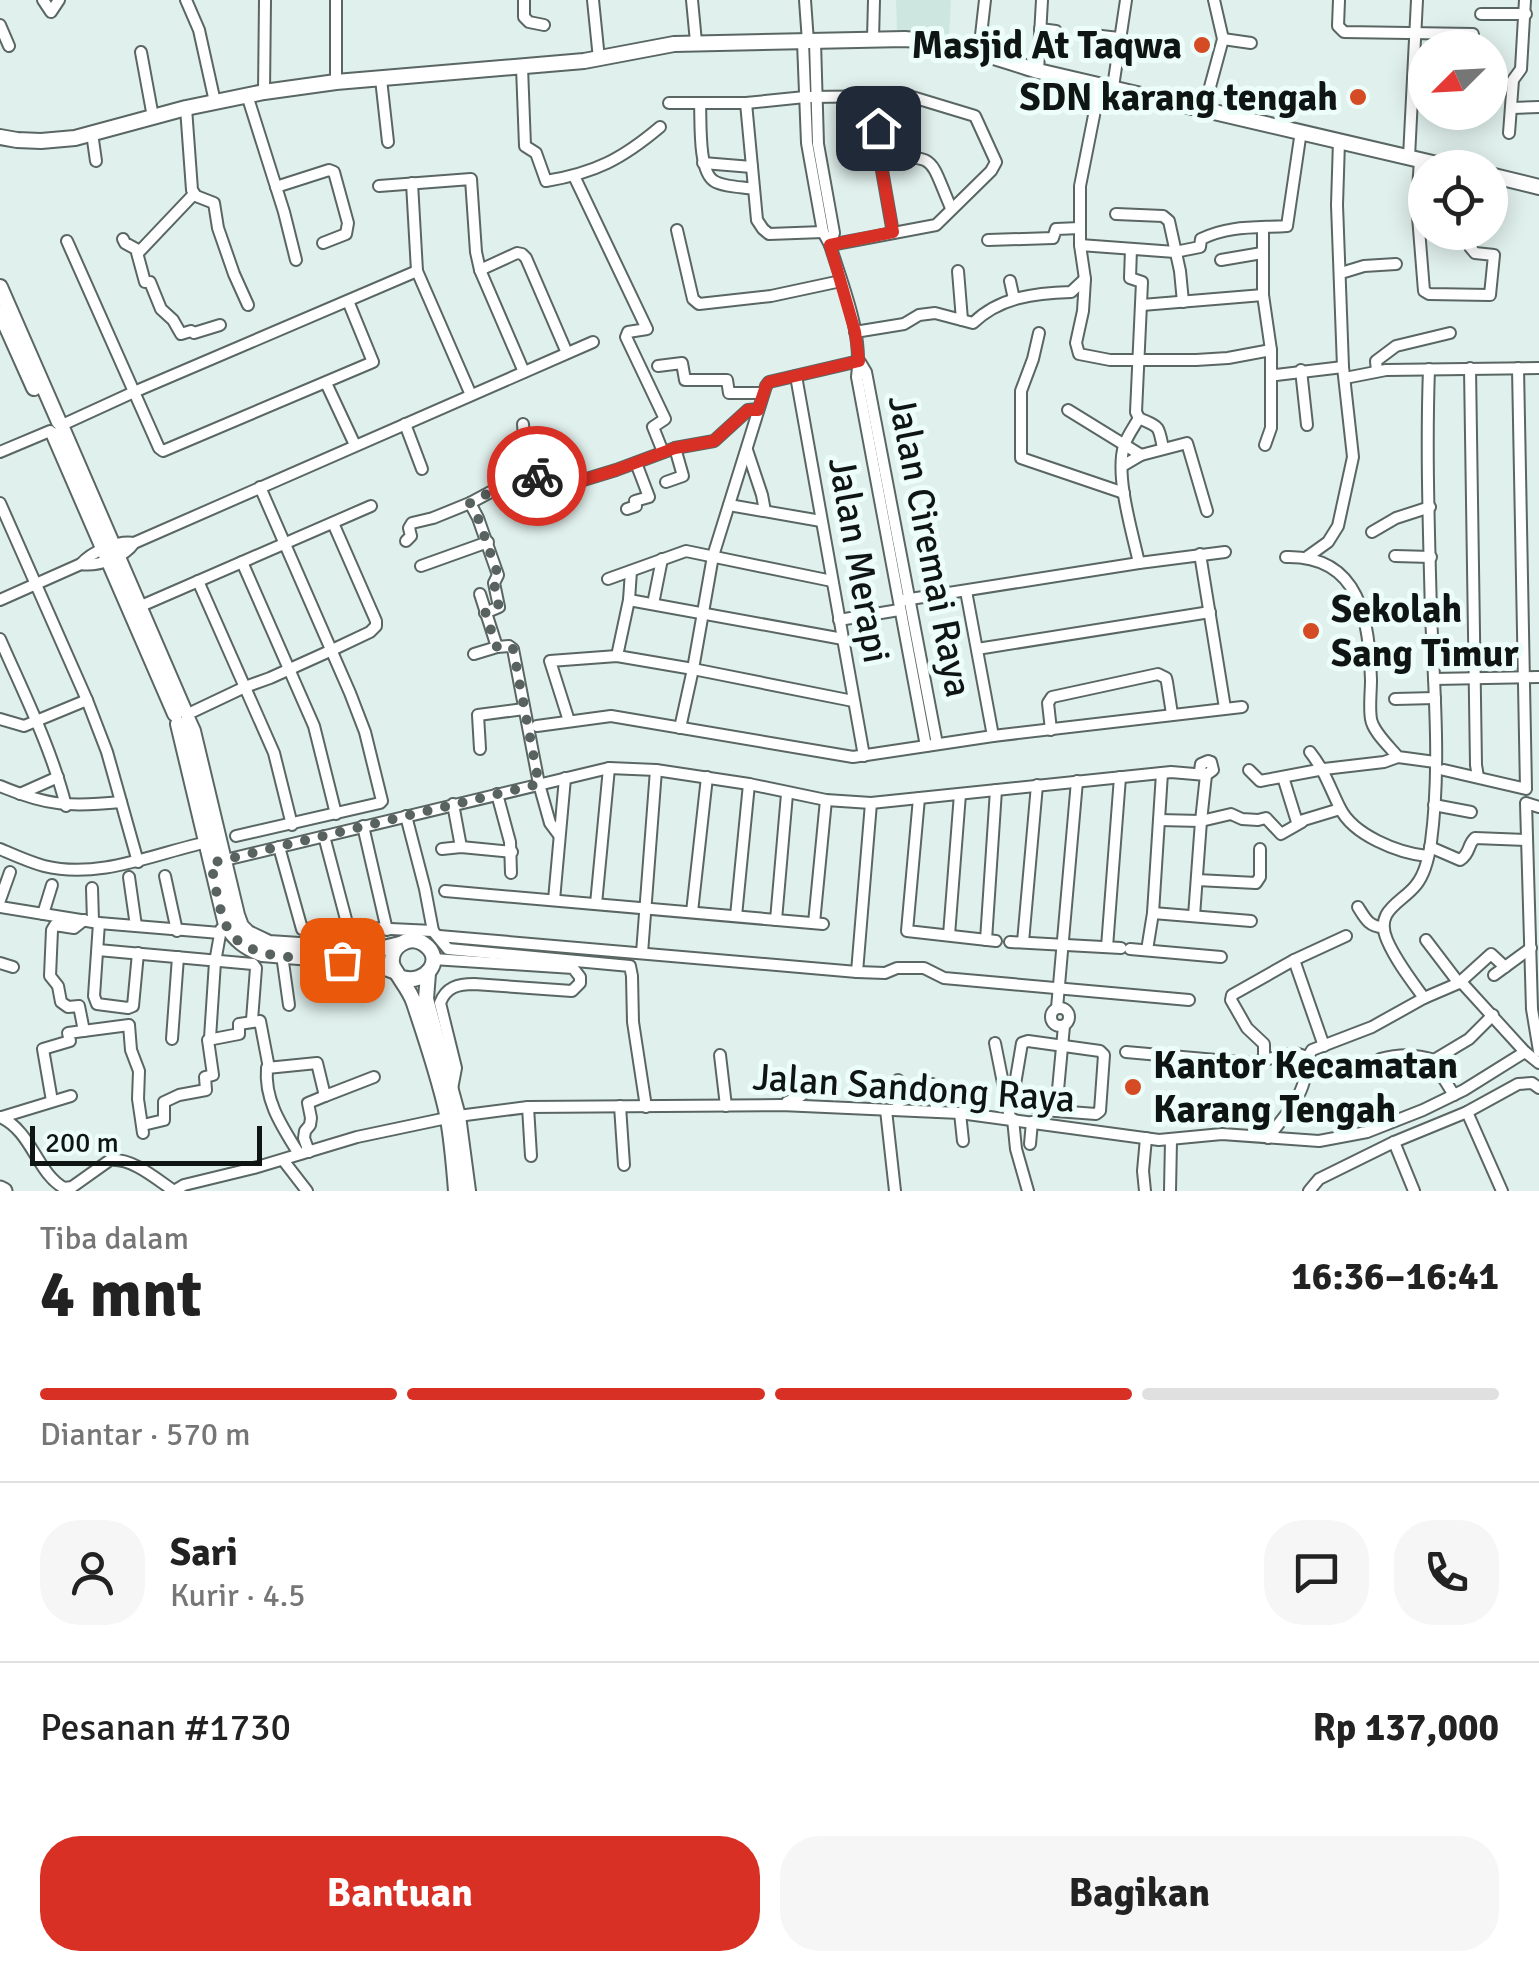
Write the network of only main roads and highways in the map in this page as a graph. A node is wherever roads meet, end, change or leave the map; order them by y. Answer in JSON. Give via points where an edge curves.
{"nodes":[{"id":1,"x":0,"y":137,"type":"edge"},
{"id":2,"x":1408,"y":158,"type":"edge"},
{"id":3,"x":1508,"y":179,"type":"edge"},
{"id":4,"x":1539,"y":186,"type":"edge"},
{"id":5,"x":0,"y":287,"type":"edge"},
{"id":6,"x":0,"y":312,"type":"edge"},
{"id":7,"x":56,"y":428,"type":"junction"},
{"id":8,"x":111,"y":553,"type":"junction"},
{"id":9,"x":183,"y":716,"type":"junction"},
{"id":10,"x":217,"y":862,"type":"junction"},
{"id":11,"x":400,"y":944,"type":"junction"},
{"id":12,"x":430,"y":966,"type":"junction"},
{"id":13,"x":399,"y":975,"type":"junction"},
{"id":14,"x":453,"y":1117,"type":"junction"},
{"id":15,"x":456,"y":1191,"type":"edge"},
{"id":16,"x":468,"y":1191,"type":"edge"}],
"edges":[{"from":1,"to":2,"type":"main road","via":[[75,138],[186,108],[336,82],[598,59],[696,42],[873,39],[929,40]]},
{"from":3,"to":4,"type":"main road"},
{"from":5,"to":7,"type":"main road"},
{"from":6,"to":7,"type":"main road"},
{"from":7,"to":8,"type":"main road"},
{"from":8,"to":9,"type":"main road"},
{"from":8,"to":9,"type":"main road","via":[[141,606]]},
{"from":9,"to":10,"type":"main road"},
{"from":10,"to":11,"type":"main road","via":[[241,926],[256,938],[376,950]]},
{"from":10,"to":13,"type":"main road","via":[[223,929],[248,948],[372,962]]},
{"from":11,"to":12,"type":"main road","via":[[424,944]]},
{"from":11,"to":13,"type":"main road","via":[[392,962]]},
{"from":12,"to":13,"type":"main road","via":[[420,979]]},
{"from":12,"to":14,"type":"main road","via":[[426,999],[452,1090]]},
{"from":13,"to":14,"type":"main road"},
{"from":14,"to":15,"type":"main road"},
{"from":14,"to":16,"type":"main road"}]}
